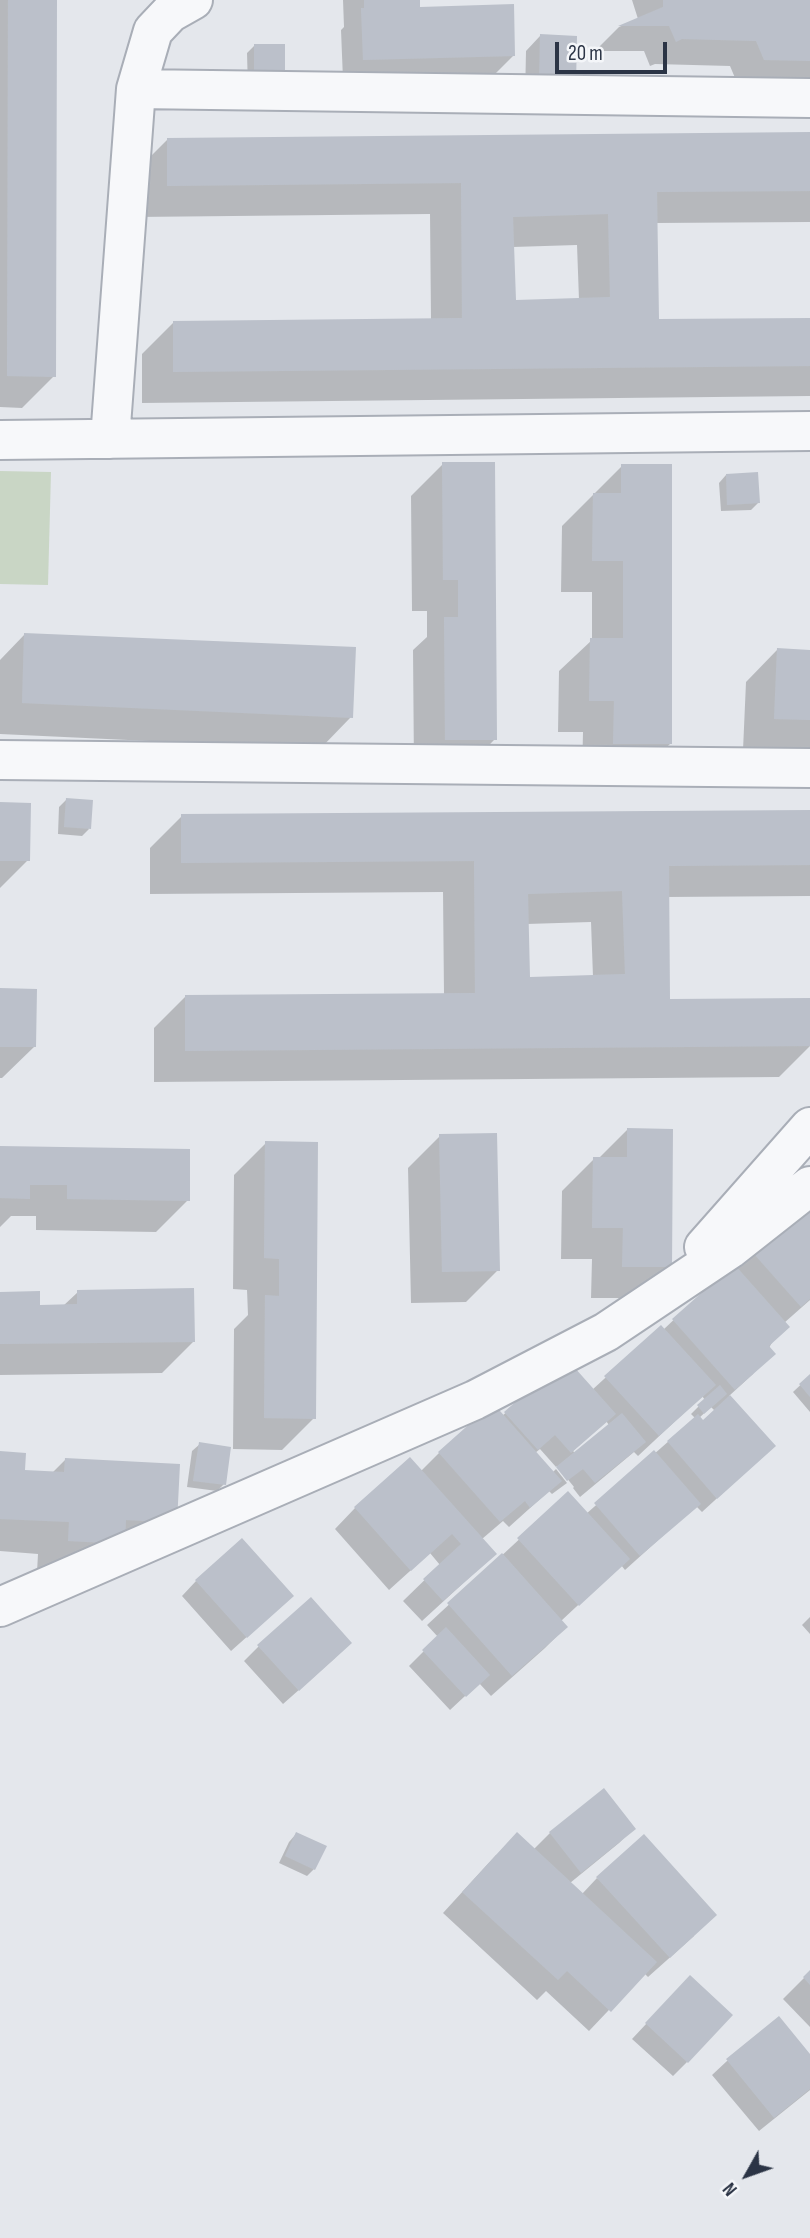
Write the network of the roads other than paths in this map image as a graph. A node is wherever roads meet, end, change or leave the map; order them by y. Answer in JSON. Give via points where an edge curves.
{"nodes":[{"id":1,"x":193,"y":0,"type":"edge"},
{"id":2,"x":136,"y":89,"type":"junction"},
{"id":3,"x":810,"y":98,"type":"edge"},
{"id":4,"x":810,"y":431,"type":"edge"},
{"id":5,"x":110,"y":439,"type":"junction"},
{"id":6,"x":0,"y":440,"type":"edge"},
{"id":7,"x":0,"y":760,"type":"edge"},
{"id":8,"x":810,"y":768,"type":"edge"},
{"id":9,"x":810,"y":1127,"type":"edge"},
{"id":10,"x":810,"y":1186,"type":"edge"},
{"id":11,"x":661,"y":1295,"type":"junction"},
{"id":12,"x":0,"y":1607,"type":"edge"}],
"edges":[{"from":1,"to":2,"type":"street","via":[[170,13],[153,31]]},
{"from":2,"to":3,"type":"street"},
{"from":2,"to":5,"type":"street"},
{"from":4,"to":5,"type":"street"},
{"from":5,"to":6,"type":"street"},
{"from":7,"to":8,"type":"street"},
{"from":9,"to":11,"type":"street"},
{"from":10,"to":11,"type":"street","via":[[730,1249]]},
{"from":11,"to":12,"type":"street","via":[[606,1332],[475,1400]]}]}
